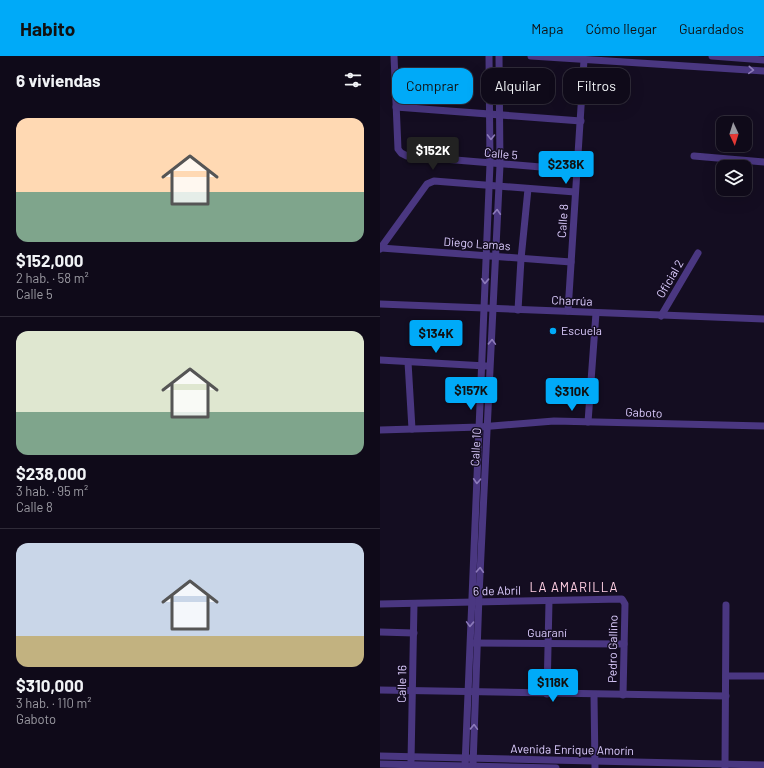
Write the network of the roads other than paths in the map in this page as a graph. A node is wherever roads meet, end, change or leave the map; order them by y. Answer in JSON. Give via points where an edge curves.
{"nodes":[{"id":1,"x":394,"y":56,"type":"edge"},
{"id":2,"x":489,"y":56,"type":"edge"},
{"id":3,"x":499,"y":56,"type":"edge"},
{"id":4,"x":531,"y":56,"type":"edge"},
{"id":5,"x":712,"y":56,"type":"edge"},
{"id":6,"x":736,"y":57,"type":"edge"},
{"id":7,"x":584,"y":60,"type":"junction"},
{"id":8,"x":764,"y":60,"type":"edge"},
{"id":9,"x":736,"y":69,"type":"junction"},
{"id":10,"x":764,"y":71,"type":"edge"},
{"id":11,"x":396,"y":106,"type":"junction"},
{"id":12,"x":491,"y":114,"type":"junction"},
{"id":13,"x":501,"y":114,"type":"junction"},
{"id":14,"x":581,"y":121,"type":"junction"},
{"id":15,"x":694,"y":156,"type":"dead end"},
{"id":16,"x":764,"y":162,"type":"edge"},
{"id":17,"x":490,"y":164,"type":"junction"},
{"id":18,"x":500,"y":165,"type":"junction"},
{"id":19,"x":577,"y":170,"type":"junction"},
{"id":20,"x":490,"y":186,"type":"junction"},
{"id":21,"x":499,"y":187,"type":"junction"},
{"id":22,"x":528,"y":189,"type":"junction"},
{"id":23,"x":575,"y":192,"type":"junction"},
{"id":24,"x":380,"y":248,"type":"edge"},
{"id":25,"x":698,"y":253,"type":"dead end"},
{"id":26,"x":486,"y":256,"type":"junction"},
{"id":27,"x":495,"y":257,"type":"junction"},
{"id":28,"x":520,"y":259,"type":"junction"},
{"id":29,"x":571,"y":262,"type":"junction"},
{"id":30,"x":380,"y":304,"type":"edge"},
{"id":31,"x":484,"y":309,"type":"junction"},
{"id":32,"x":493,"y":310,"type":"junction"},
{"id":33,"x":518,"y":310,"type":"junction"},
{"id":34,"x":568,"y":311,"type":"junction"},
{"id":35,"x":596,"y":313,"type":"junction"},
{"id":36,"x":661,"y":316,"type":"junction"},
{"id":37,"x":764,"y":319,"type":"edge"},
{"id":38,"x":380,"y":360,"type":"edge"},
{"id":39,"x":408,"y":362,"type":"junction"},
{"id":40,"x":482,"y":366,"type":"junction"},
{"id":41,"x":491,"y":367,"type":"junction"},
{"id":42,"x":588,"y":422,"type":"junction"},
{"id":43,"x":488,"y":426,"type":"junction"},
{"id":44,"x":764,"y":426,"type":"edge"},
{"id":45,"x":480,"y":427,"type":"junction"},
{"id":46,"x":412,"y":429,"type":"junction"},
{"id":47,"x":380,"y":430,"type":"edge"},
{"id":48,"x":549,"y":601,"type":"junction"},
{"id":49,"x":471,"y":603,"type":"junction"},
{"id":50,"x":479,"y":603,"type":"junction"},
{"id":51,"x":380,"y":604,"type":"edge"},
{"id":52,"x":414,"y":604,"type":"junction"},
{"id":53,"x":625,"y":604,"type":"joint"},
{"id":54,"x":726,"y":606,"type":"dead end"},
{"id":55,"x":380,"y":632,"type":"edge"},
{"id":56,"x":414,"y":632,"type":"junction"},
{"id":57,"x":469,"y":643,"type":"junction"},
{"id":58,"x":477,"y":643,"type":"junction"},
{"id":59,"x":548,"y":644,"type":"junction"},
{"id":60,"x":624,"y":644,"type":"junction"},
{"id":61,"x":726,"y":676,"type":"junction"},
{"id":62,"x":764,"y":676,"type":"edge"},
{"id":63,"x":380,"y":690,"type":"edge"},
{"id":64,"x":413,"y":691,"type":"junction"},
{"id":65,"x":468,"y":692,"type":"junction"},
{"id":66,"x":476,"y":692,"type":"junction"},
{"id":67,"x":548,"y":694,"type":"junction"},
{"id":68,"x":594,"y":695,"type":"junction"},
{"id":69,"x":623,"y":695,"type":"junction"},
{"id":70,"x":726,"y":696,"type":"junction"},
{"id":71,"x":380,"y":756,"type":"edge"},
{"id":72,"x":411,"y":757,"type":"junction"},
{"id":73,"x":465,"y":763,"type":"junction"},
{"id":74,"x":473,"y":763,"type":"junction"},
{"id":75,"x":380,"y":764,"type":"edge"},
{"id":76,"x":422,"y":764,"type":"edge"},
{"id":77,"x":411,"y":765,"type":"junction"},
{"id":78,"x":488,"y":765,"type":"edge"},
{"id":79,"x":549,"y":765,"type":"edge"},
{"id":80,"x":595,"y":765,"type":"edge"},
{"id":81,"x":645,"y":765,"type":"edge"},
{"id":82,"x":764,"y":765,"type":"edge"},
{"id":83,"x":725,"y":766,"type":"edge"},
{"id":84,"x":556,"y":768,"type":"edge"}],
"edges":[{"from":1,"to":11,"type":"street"},
{"from":2,"to":12,"type":"street","name":"Calle 10"},
{"from":3,"to":13,"type":"street","name":"Calle 10"},
{"from":4,"to":7,"type":"street"},
{"from":5,"to":6,"type":"street"},
{"from":6,"to":8,"type":"street"},
{"from":6,"to":9,"type":"street"},
{"from":7,"to":9,"type":"street"},
{"from":7,"to":14,"type":"street","name":"Calle 8"},
{"from":9,"to":10,"type":"street","one_way":true},
{"from":11,"to":12,"type":"street"},
{"from":11,"to":17,"type":"street","name":"Calle 5","via":[[398,149],[401,153],[407,156]]},
{"from":12,"to":13,"type":"street"},
{"from":12,"to":17,"type":"street","name":"Calle 10","one_way":true},
{"from":13,"to":14,"type":"street"},
{"from":13,"to":18,"type":"street","name":"Calle 10"},
{"from":14,"to":19,"type":"street","name":"Calle 8"},
{"from":15,"to":16,"type":"street"},
{"from":17,"to":18,"type":"street","name":"Calle 5"},
{"from":17,"to":20,"type":"street","name":"Calle 10"},
{"from":18,"to":19,"type":"street","name":"Calle 5"},
{"from":18,"to":21,"type":"street","name":"Calle 10"},
{"from":19,"to":23,"type":"street","name":"Calle 8"},
{"from":20,"to":21,"type":"street"},
{"from":20,"to":24,"type":"street","via":[[434,181],[427,184]]},
{"from":20,"to":26,"type":"street","name":"Calle 10"},
{"from":21,"to":22,"type":"street"},
{"from":27,"to":21,"type":"street","name":"Calle 10","one_way":true},
{"from":22,"to":23,"type":"street"},
{"from":22,"to":28,"type":"street"},
{"from":23,"to":29,"type":"street","name":"Calle 8"},
{"from":24,"to":26,"type":"street","name":"Diego Lamas"},
{"from":25,"to":36,"type":"street","name":"Oficial 2"},
{"from":26,"to":27,"type":"street","name":"Diego Lamas"},
{"from":26,"to":31,"type":"street","name":"Calle 10","one_way":true},
{"from":27,"to":28,"type":"street","name":"Diego Lamas"},
{"from":27,"to":32,"type":"street","name":"Calle 10"},
{"from":28,"to":29,"type":"street","name":"Diego Lamas"},
{"from":28,"to":33,"type":"street"},
{"from":29,"to":34,"type":"street","name":"Calle 8"},
{"from":30,"to":31,"type":"street","name":"Charrúa"},
{"from":31,"to":32,"type":"street","name":"Charrúa"},
{"from":31,"to":40,"type":"street","name":"Calle 10"},
{"from":32,"to":33,"type":"street","name":"Charrúa"},
{"from":41,"to":32,"type":"street","name":"Calle 10","one_way":true},
{"from":33,"to":34,"type":"street","name":"Charrúa"},
{"from":34,"to":35,"type":"street","name":"Charrúa"},
{"from":35,"to":36,"type":"street","name":"Charrúa"},
{"from":35,"to":42,"type":"street"},
{"from":36,"to":37,"type":"street","name":"Charrúa"},
{"from":38,"to":39,"type":"street"},
{"from":39,"to":40,"type":"street"},
{"from":39,"to":46,"type":"street"},
{"from":40,"to":41,"type":"street"},
{"from":40,"to":45,"type":"street","name":"Calle 10"},
{"from":41,"to":43,"type":"street","name":"Calle 10"},
{"from":42,"to":43,"type":"street","name":"Gaboto","via":[[554,421]]},
{"from":42,"to":44,"type":"street","name":"Gaboto"},
{"from":43,"to":45,"type":"street","name":"Gaboto"},
{"from":50,"to":43,"type":"street","name":"Calle 10","one_way":true},
{"from":45,"to":46,"type":"street","name":"Gaboto"},
{"from":45,"to":49,"type":"street","name":"Calle 10","one_way":true},
{"from":46,"to":47,"type":"street","name":"Gaboto"},
{"from":48,"to":50,"type":"street","name":"6 de Abril"},
{"from":48,"to":53,"type":"street","name":"6 de Abril","via":[[622,599]]},
{"from":48,"to":59,"type":"street"},
{"from":49,"to":50,"type":"street","name":"6 de Abril"},
{"from":49,"to":52,"type":"street","name":"6 de Abril"},
{"from":49,"to":57,"type":"street","name":"Calle 10","one_way":true},
{"from":50,"to":58,"type":"street","name":"Calle 10"},
{"from":51,"to":52,"type":"street","name":"6 de Abril"},
{"from":52,"to":56,"type":"street","name":"Calle 16"},
{"from":53,"to":60,"type":"street","name":"Pedro Gallino"},
{"from":54,"to":61,"type":"street"},
{"from":55,"to":56,"type":"street"},
{"from":56,"to":64,"type":"street","name":"Calle 16"},
{"from":57,"to":58,"type":"street","name":"Guaraní"},
{"from":57,"to":65,"type":"street","name":"Calle 10"},
{"from":58,"to":59,"type":"street","name":"Guaraní"},
{"from":58,"to":66,"type":"street","name":"Calle 10"},
{"from":59,"to":60,"type":"street","name":"Guaraní"},
{"from":59,"to":67,"type":"street"},
{"from":60,"to":69,"type":"street","name":"Pedro Gallino"},
{"from":61,"to":62,"type":"street"},
{"from":61,"to":70,"type":"street"},
{"from":63,"to":64,"type":"street"},
{"from":64,"to":65,"type":"street"},
{"from":64,"to":72,"type":"street","name":"Calle 16"},
{"from":65,"to":66,"type":"street"},
{"from":65,"to":73,"type":"street","name":"Calle 10"},
{"from":66,"to":67,"type":"street"},
{"from":74,"to":66,"type":"street","name":"Calle 10","one_way":true},
{"from":67,"to":68,"type":"street"},
{"from":68,"to":69,"type":"street"},
{"from":68,"to":80,"type":"street"},
{"from":69,"to":70,"type":"street"},
{"from":70,"to":83,"type":"street"},
{"from":71,"to":72,"type":"street","name":"Avenida Enrique Amorín"},
{"from":72,"to":76,"type":"street","name":"Avenida Enrique Amorín"},
{"from":72,"to":77,"type":"street","name":"Calle 16"},
{"from":73,"to":74,"type":"street","name":"Avenida Enrique Amorín"},
{"from":73,"to":76,"type":"street","name":"Avenida Enrique Amorín"},
{"from":74,"to":78,"type":"street","name":"Avenida Enrique Amorín"},
{"from":75,"to":77,"type":"street","name":"Avenida Enrique Amorín"},
{"from":76,"to":77,"type":"street","name":"Avenida Enrique Amorín"},
{"from":78,"to":79,"type":"street","name":"Avenida Enrique Amorín"},
{"from":79,"to":80,"type":"street","name":"Avenida Enrique Amorín"},
{"from":79,"to":84,"type":"street","name":"Avenida Enrique Amorín"},
{"from":80,"to":81,"type":"street","name":"Avenida Enrique Amorín"},
{"from":81,"to":83,"type":"street","name":"Avenida Enrique Amorín"},
{"from":82,"to":83,"type":"street","name":"Avenida Enrique Amorín"}]}
